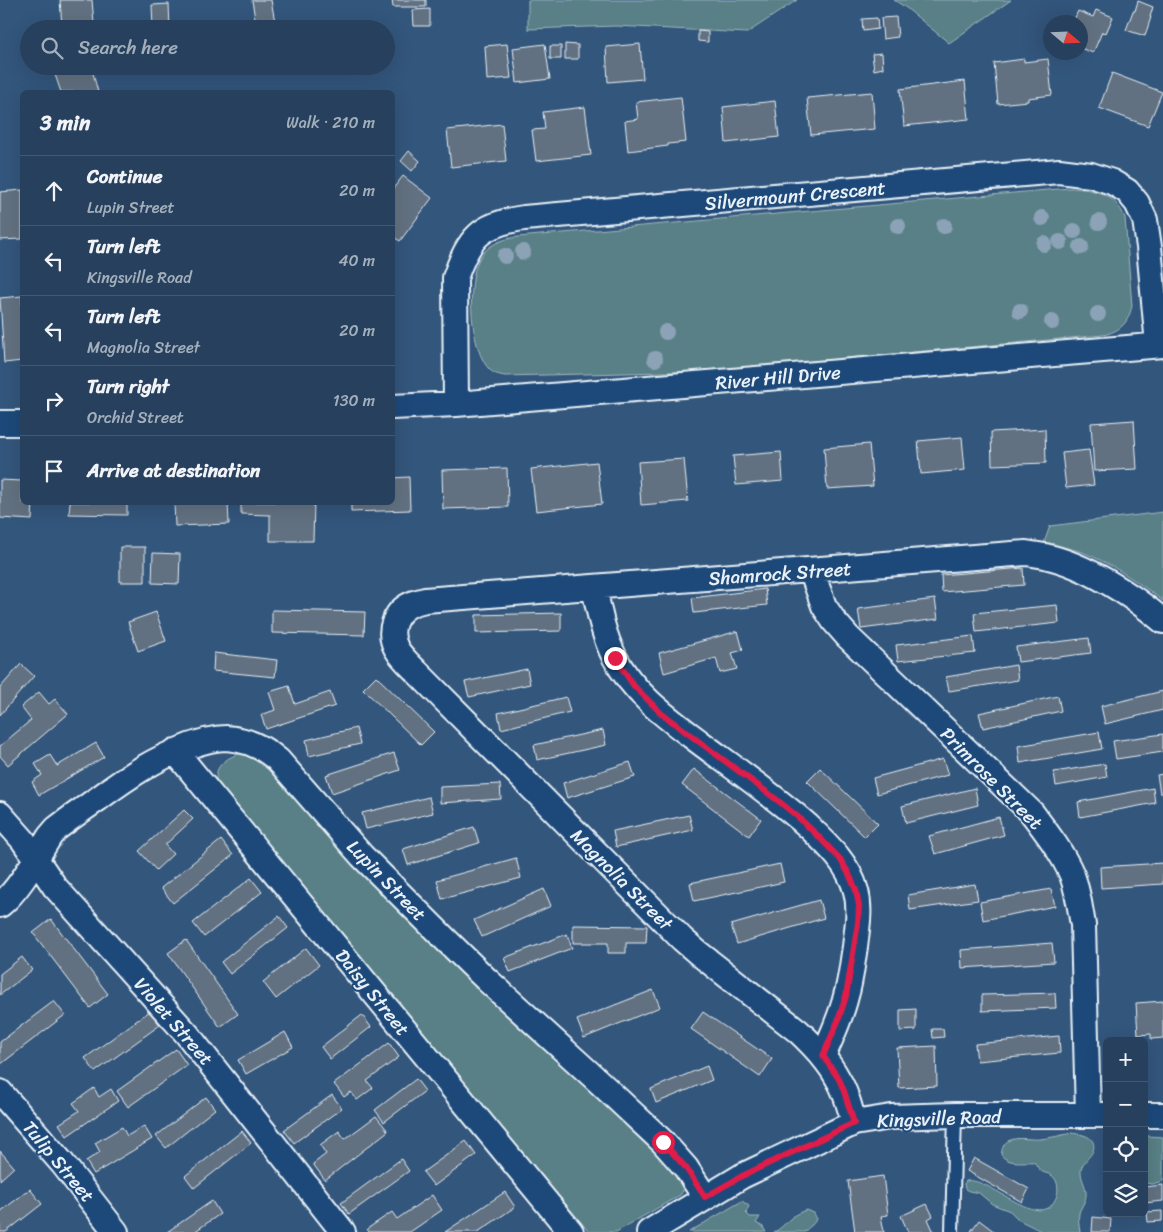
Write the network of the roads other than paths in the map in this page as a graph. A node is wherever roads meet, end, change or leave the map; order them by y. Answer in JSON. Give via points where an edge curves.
{"nodes":[{"id":1,"x":1160,"y":345,"type":"edge"},
{"id":2,"x":456,"y":404,"type":"junction"},
{"id":3,"x":395,"y":407,"type":"edge"},
{"id":4,"x":0,"y":423,"type":"edge"},
{"id":5,"x":20,"y":423,"type":"edge"},
{"id":6,"x":811,"y":570,"type":"junction"},
{"id":7,"x":594,"y":587,"type":"junction"},
{"id":8,"x":1163,"y":621,"type":"edge"},
{"id":9,"x":392,"y":628,"type":"joint"},
{"id":10,"x":175,"y":751,"type":"junction"},
{"id":11,"x":0,"y":814,"type":"edge"},
{"id":12,"x":35,"y":859,"type":"junction"},
{"id":13,"x":0,"y":905,"type":"edge"},
{"id":14,"x":823,"y":1056,"type":"junction"},
{"id":15,"x":0,"y":1092,"type":"edge"},
{"id":16,"x":955,"y":1115,"type":"junction"},
{"id":17,"x":1098,"y":1115,"type":"edge"},
{"id":18,"x":1148,"y":1115,"type":"edge"},
{"id":19,"x":1163,"y":1115,"type":"edge"},
{"id":20,"x":854,"y":1123,"type":"junction"},
{"id":21,"x":705,"y":1197,"type":"junction"},
{"id":22,"x":116,"y":1232,"type":"edge"},
{"id":23,"x":344,"y":1232,"type":"edge"},
{"id":24,"x":570,"y":1232,"type":"edge"},
{"id":25,"x":649,"y":1232,"type":"edge"},
{"id":26,"x":952,"y":1232,"type":"edge"}],
"edges":[{"from":1,"to":2,"type":"street","name":"River Hill Drive"},
{"from":1,"to":2,"type":"street","name":"Silvermount Crescent","via":[[1145,220],[1137,203],[1127,190],[1091,175],[1040,173],[524,218],[491,226],[470,244],[455,278]]},
{"from":2,"to":3,"type":"street","name":"River Hill Drive"},
{"from":4,"to":5,"type":"street"},
{"from":6,"to":7,"type":"street","name":"Shamrock Street"},
{"from":6,"to":8,"type":"street","name":"Shamrock Street","via":[[1026,553],[1063,561],[1100,578]]},
{"from":6,"to":17,"type":"street","name":"Primrose Street","via":[[824,606],[834,621],[1032,813],[1064,860],[1072,876],[1083,925]]},
{"from":7,"to":9,"type":"street","name":"Shamrock Street","via":[[425,600],[405,608]]},
{"from":7,"to":14,"type":"street","via":[[607,641],[634,686],[662,714],[798,817],[834,853],[849,874],[859,906],[858,923],[846,996]]},
{"from":9,"to":14,"type":"street","name":"Magnolia Street","via":[[396,648],[407,662],[682,939],[798,1031]]},
{"from":10,"to":12,"type":"street","name":"Lupin Street","via":[[133,774],[63,824],[50,836]]},
{"from":10,"to":21,"type":"street","name":"Lupin Street","via":[[224,738],[249,742],[269,752],[353,845],[445,939],[663,1142]]},
{"from":10,"to":24,"type":"street","name":"Daisy Street"},
{"from":11,"to":12,"type":"street","name":"Violet Street"},
{"from":12,"to":13,"type":"street","via":[[14,891]]},
{"from":12,"to":23,"type":"street","name":"Violet Street","via":[[55,887],[187,1034]]},
{"from":14,"to":20,"type":"street","name":"Magnolia Street","via":[[839,1079]]},
{"from":15,"to":22,"type":"street","name":"Tulip Street","via":[[63,1164]]},
{"from":16,"to":17,"type":"street","name":"Kingsville Road"},
{"from":16,"to":20,"type":"street","name":"Kingsville Road","via":[[891,1117]]},
{"from":16,"to":26,"type":"lane"},
{"from":18,"to":19,"type":"street"},
{"from":20,"to":21,"type":"street","name":"Kingsville Road"},
{"from":21,"to":25,"type":"street","name":"Kingsville Road"}]}
